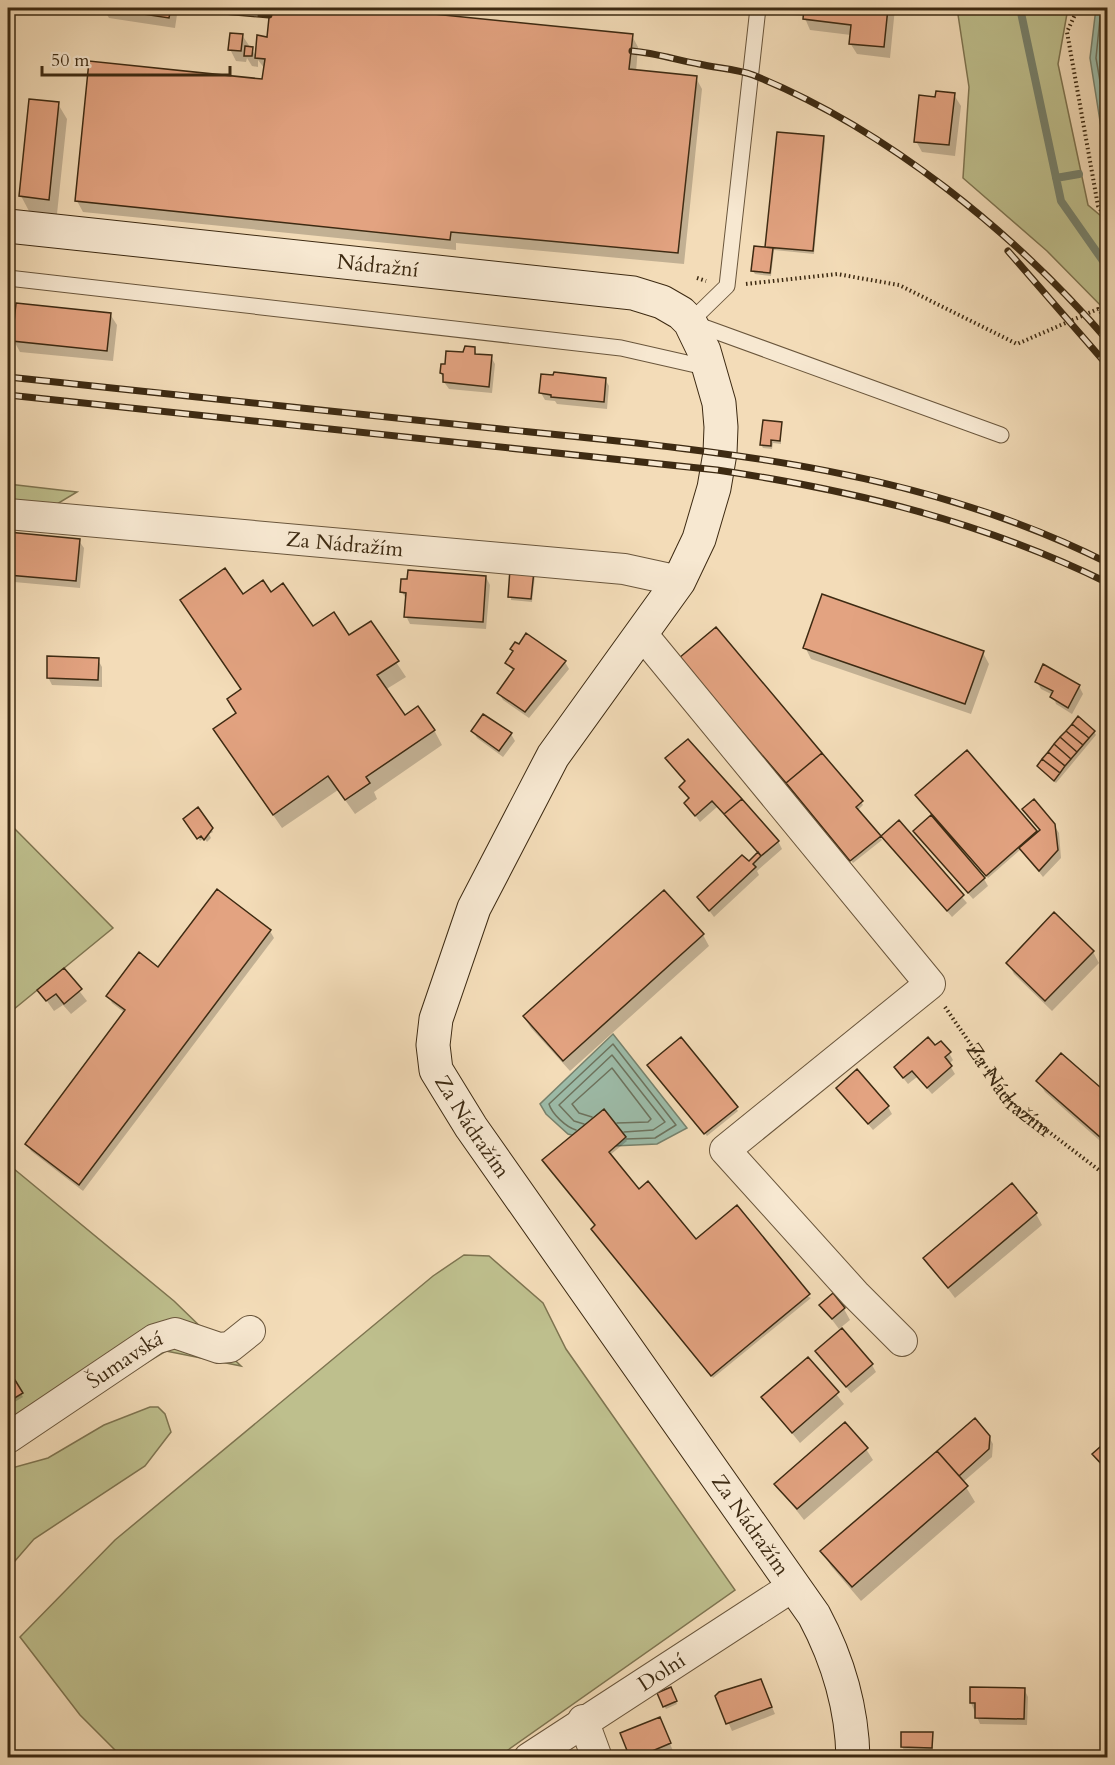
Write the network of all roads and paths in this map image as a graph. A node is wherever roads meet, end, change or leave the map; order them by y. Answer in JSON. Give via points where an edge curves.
{"nodes":[{"id":1,"x":758,"y":8,"type":"edge"},
{"id":2,"x":1078,"y":8,"type":"edge"},
{"id":3,"x":1107,"y":221,"type":"edge"},
{"id":4,"x":8,"y":226,"type":"edge"},
{"id":5,"x":8,"y":278,"type":"edge"},
{"id":6,"x":697,"y":278,"type":"dead end"},
{"id":7,"x":726,"y":286,"type":"junction"},
{"id":8,"x":1107,"y":320,"type":"edge"},
{"id":9,"x":690,"y":322,"type":"junction"},
{"id":10,"x":710,"y":369,"type":"junction"},
{"id":11,"x":1001,"y":435,"type":"dead end"},
{"id":12,"x":8,"y":514,"type":"edge"},
{"id":13,"x":679,"y":581,"type":"junction"},
{"id":14,"x":642,"y":634,"type":"junction"},
{"id":15,"x":930,"y":984,"type":"junction"},
{"id":16,"x":1107,"y":1177,"type":"edge"},
{"id":17,"x":250,"y":1331,"type":"dead end"},
{"id":18,"x":902,"y":1341,"type":"dead end"},
{"id":19,"x":8,"y":1438,"type":"edge"},
{"id":20,"x":792,"y":1587,"type":"junction"},
{"id":21,"x":583,"y":1720,"type":"junction"},
{"id":22,"x":529,"y":1758,"type":"edge"},
{"id":23,"x":597,"y":1758,"type":"edge"},
{"id":24,"x":853,"y":1758,"type":"edge"}],
"edges":[{"from":1,"to":7,"type":"lane"},
{"from":2,"to":3,"type":"path","via":[[1067,32],[1098,206]]},
{"from":4,"to":9,"type":"main road","name":"Nádražní","via":[[633,293],[662,302]]},
{"from":5,"to":10,"type":"lane","via":[[621,348]]},
{"from":6,"to":7,"type":"path"},
{"from":7,"to":8,"type":"path","via":[[837,274],[899,285],[1017,344],[1098,309]]},
{"from":7,"to":9,"type":"lane"},
{"from":9,"to":10,"type":"main road"},
{"from":9,"to":11,"type":"lane"},
{"from":10,"to":13,"type":"main road","name":"Za Nádražím","via":[[719,403],[720,453],[705,523]]},
{"from":12,"to":13,"type":"street","name":"Za Nádražím","via":[[624,569]]},
{"from":13,"to":14,"type":"main road","name":"Za Nádražím"},
{"from":14,"to":15,"type":"street"},
{"from":14,"to":20,"type":"main road","name":"Za Nádražím","via":[[553,756],[474,908],[436,1019],[436,1070],[471,1127]]},
{"from":15,"to":16,"type":"path","name":"Za Nádražím","via":[[1011,1103]]},
{"from":15,"to":18,"type":"street","via":[[725,1150]]},
{"from":17,"to":19,"type":"street","name":"Šumavská","via":[[230,1347],[219,1348],[175,1333],[155,1339]]},
{"from":20,"to":21,"type":"street","name":"Dolní"},
{"from":20,"to":24,"type":"main road","name":"Za Nádražím","via":[[814,1615],[836,1662]]},
{"from":21,"to":22,"type":"street","name":"Dolní"},
{"from":21,"to":23,"type":"street"}]}
